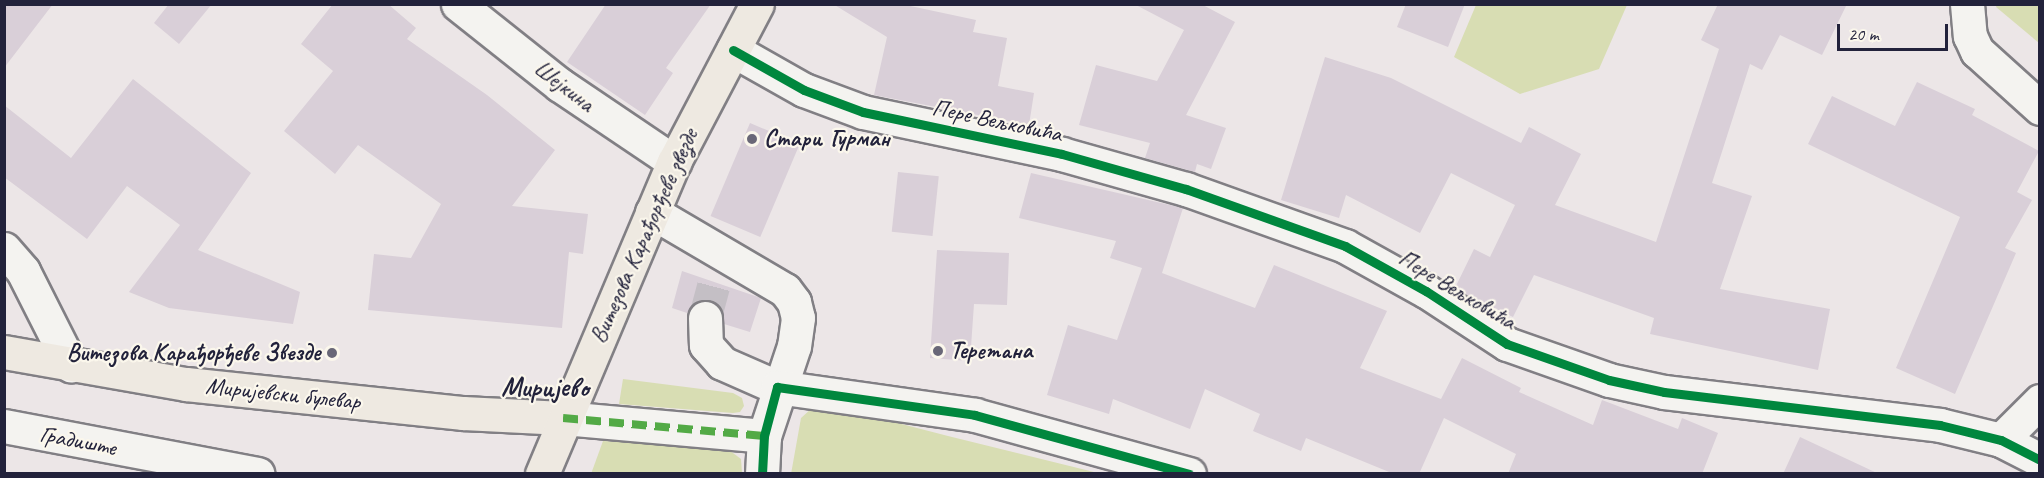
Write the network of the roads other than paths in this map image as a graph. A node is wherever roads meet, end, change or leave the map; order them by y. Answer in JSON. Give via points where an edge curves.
{"nodes":[{"id":1,"x":458,"y":4,"type":"edge"},
{"id":2,"x":757,"y":4,"type":"edge"},
{"id":3,"x":1967,"y":4,"type":"edge"},
{"id":4,"x":492,"y":16,"type":"edge"},
{"id":5,"x":733,"y":50,"type":"junction"},
{"id":6,"x":2040,"y":108,"type":"edge"},
{"id":7,"x":674,"y":162,"type":"junction"},
{"id":8,"x":652,"y":212,"type":"junction"},
{"id":9,"x":705,"y":245,"type":"junction"},
{"id":10,"x":4,"y":249,"type":"edge"},
{"id":11,"x":715,"y":281,"type":"tunnel mouth"},
{"id":12,"x":705,"y":318,"type":"tunnel mouth"},
{"id":13,"x":4,"y":352,"type":"edge"},
{"id":14,"x":71,"y":366,"type":"junction"},
{"id":15,"x":777,"y":387,"type":"junction"},
{"id":16,"x":2040,"y":401,"type":"edge"},
{"id":17,"x":563,"y":418,"type":"junction"},
{"id":18,"x":4,"y":426,"type":"edge"},
{"id":19,"x":764,"y":436,"type":"junction"},
{"id":20,"x":2001,"y":440,"type":"junction"},
{"id":21,"x":2040,"y":460,"type":"edge"},
{"id":22,"x":257,"y":474,"type":"edge"},
{"id":23,"x":542,"y":474,"type":"edge"},
{"id":24,"x":762,"y":474,"type":"edge"},
{"id":25,"x":1189,"y":474,"type":"edge"}],
"edges":[{"from":1,"to":4,"type":"street","name":"Шејкина"},
{"from":2,"to":5,"type":"main road","name":"Витезова Карађорђеве звезде"},
{"from":3,"to":6,"type":"street","via":[[1970,36],[1977,51]]},
{"from":4,"to":7,"type":"street","name":"Шејкина","via":[[578,98]]},
{"from":5,"to":7,"type":"main road","name":"Витезова Карађорђеве звезде"},
{"from":5,"to":20,"type":"street","name":"Пере Вељковића","via":[[804,90],[863,112],[1073,157],[1186,189],[1346,246],[1426,291],[1507,344],[1610,380],[1664,392],[1940,425]]},
{"from":7,"to":8,"type":"main road","name":"Витезова Карађорђеве звезде"},
{"from":8,"to":9,"type":"street"},
{"from":8,"to":17,"type":"main road","name":"Витезова Карађорђеве звезде"},
{"from":9,"to":11,"type":"street","via":[[715,266]]},
{"from":9,"to":15,"type":"street","via":[[785,290],[794,302],[798,318],[794,346]]},
{"from":10,"to":14,"type":"street","via":[[23,271]]},
{"from":12,"to":15,"type":"street","via":[[706,345],[722,363]]},
{"from":13,"to":14,"type":"main road","name":"Миријевски булевар"},
{"from":14,"to":17,"type":"main road","name":"Миријевски булевар","via":[[186,384],[463,413]]},
{"from":15,"to":19,"type":"street"},
{"from":15,"to":25,"type":"street","via":[[975,415]]},
{"from":16,"to":20,"type":"street"},
{"from":17,"to":19,"type":"street"},
{"from":17,"to":23,"type":"main road","name":"Витезова Карађорђеве звезде"},
{"from":18,"to":22,"type":"street","name":"Градиште"},
{"from":19,"to":24,"type":"street"},
{"from":20,"to":21,"type":"street","name":"Пере Вељковића"}]}
